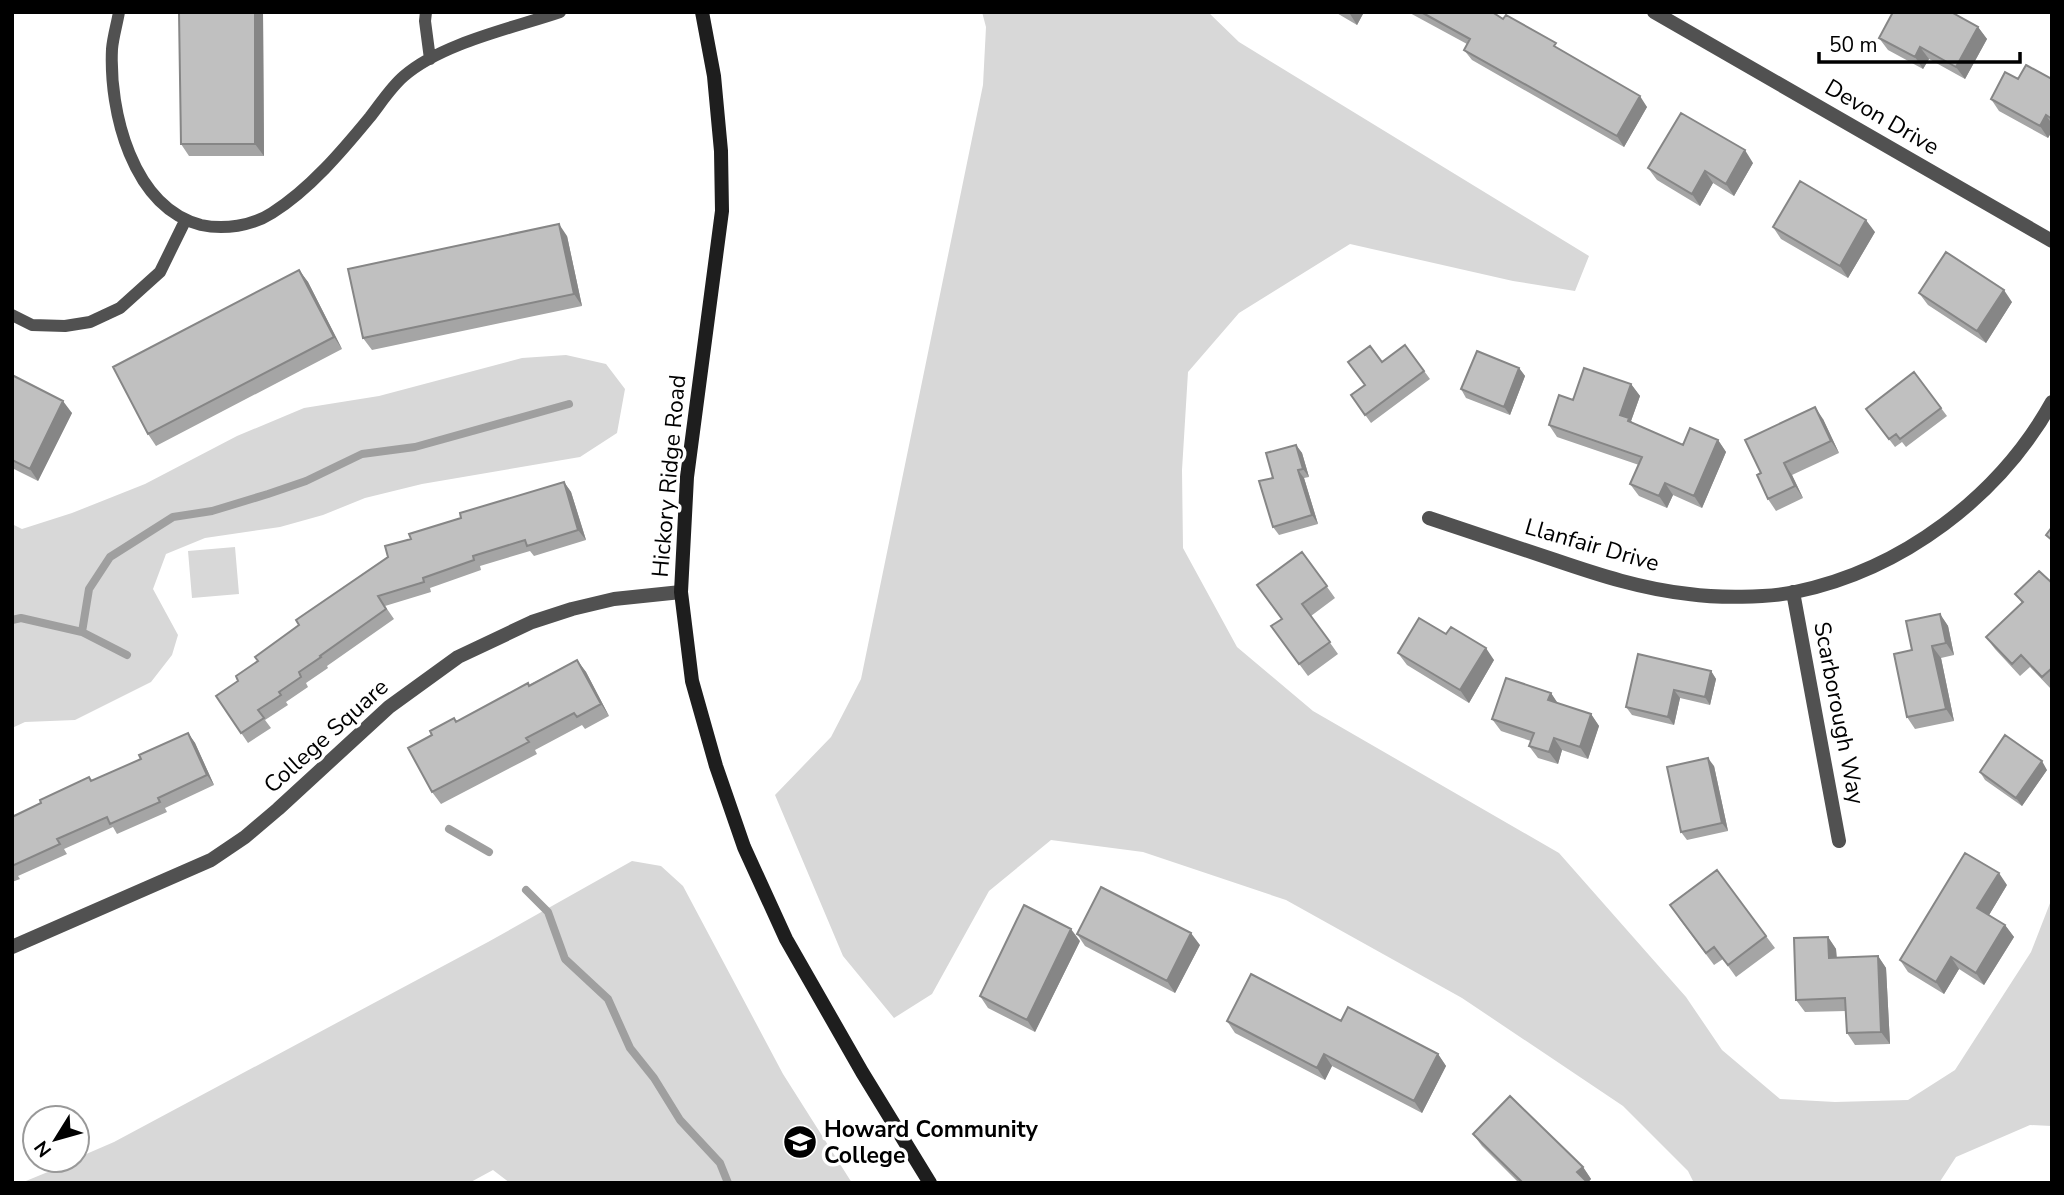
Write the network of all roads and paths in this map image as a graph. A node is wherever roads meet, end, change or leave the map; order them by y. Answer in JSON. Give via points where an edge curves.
{"nodes":[{"id":1,"x":119,"y":12,"type":"edge"},
{"id":2,"x":426,"y":12,"type":"edge"},
{"id":3,"x":561,"y":12,"type":"edge"},
{"id":4,"x":702,"y":12,"type":"edge"},
{"id":5,"x":1654,"y":12,"type":"edge"},
{"id":6,"x":430,"y":59,"type":"junction"},
{"id":7,"x":185,"y":220,"type":"junction"},
{"id":8,"x":2052,"y":241,"type":"edge"},
{"id":9,"x":12,"y":314,"type":"edge"},
{"id":10,"x":2052,"y":402,"type":"edge"},
{"id":11,"x":1430,"y":518,"type":"dead end"},
{"id":12,"x":681,"y":592,"type":"junction"},
{"id":13,"x":1793,"y":592,"type":"junction"},
{"id":14,"x":1839,"y":841,"type":"dead end"},
{"id":15,"x":12,"y":947,"type":"edge"},
{"id":16,"x":930,"y":1183,"type":"edge"}],
"edges":[{"from":1,"to":7,"type":"lane","via":[[112,48],[114,92],[133,165],[159,199]]},
{"from":2,"to":6,"type":"lane"},
{"from":3,"to":6,"type":"lane"},
{"from":4,"to":12,"type":"street","name":"Hickory Ridge Road","via":[[714,76],[722,211],[687,477]]},
{"from":5,"to":8,"type":"street","name":"Devon Drive"},
{"from":6,"to":7,"type":"lane","via":[[404,76],[341,151],[271,214],[244,225],[214,228]]},
{"from":7,"to":9,"type":"lane","via":[[160,272],[120,308],[90,323],[65,326],[32,325]]},
{"from":10,"to":13,"type":"street","name":"Llanfair Drive","via":[[1990,485],[1941,525],[1878,563]]},
{"from":11,"to":13,"type":"street","name":"Llanfair Drive","via":[[1622,583],[1690,595]]},
{"from":12,"to":15,"type":"street","name":"College Square","via":[[572,609],[532,622],[458,657],[389,707],[278,809],[211,860]]},
{"from":12,"to":16,"type":"street","name":"Hickory Ridge Road","via":[[692,681],[744,847],[786,939]]},
{"from":13,"to":14,"type":"street","name":"Scarborough Way"}]}
